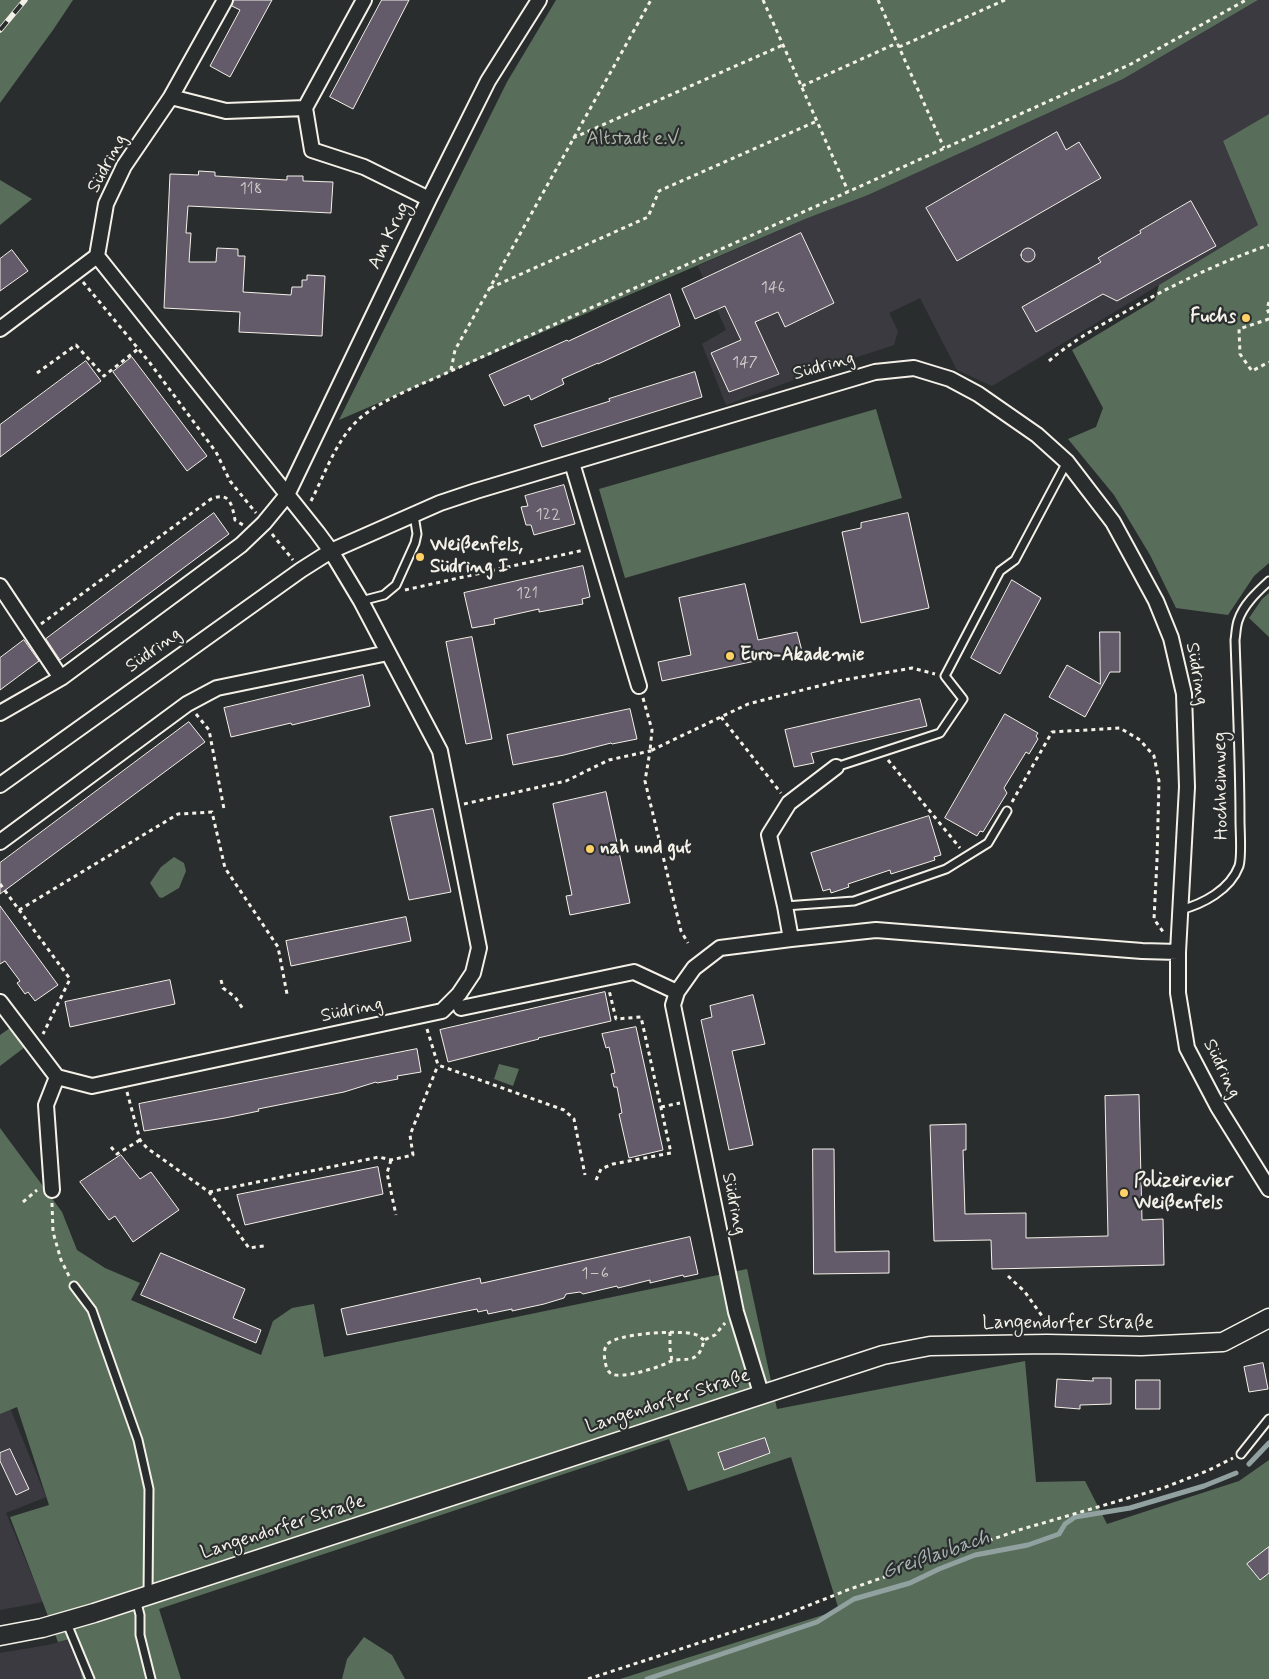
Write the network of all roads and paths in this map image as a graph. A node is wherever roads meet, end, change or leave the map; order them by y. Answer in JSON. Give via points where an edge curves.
{"nodes":[{"id":1,"x":225,"y":0,"type":"edge"},
{"id":2,"x":364,"y":0,"type":"edge"},
{"id":3,"x":539,"y":0,"type":"edge"},
{"id":4,"x":650,"y":0,"type":"edge"},
{"id":5,"x":763,"y":0,"type":"edge"},
{"id":6,"x":878,"y":0,"type":"edge"},
{"id":7,"x":1005,"y":0,"type":"edge"},
{"id":8,"x":1246,"y":0,"type":"edge"},
{"id":9,"x":783,"y":45,"type":"junction"},
{"id":10,"x":898,"y":45,"type":"junction"},
{"id":11,"x":802,"y":86,"type":"junction"},
{"id":12,"x":171,"y":97,"type":"junction"},
{"id":13,"x":305,"y":108,"type":"junction"},
{"id":14,"x":817,"y":121,"type":"junction"},
{"id":15,"x":573,"y":138,"type":"junction"},
{"id":16,"x":944,"y":148,"type":"junction"},
{"id":17,"x":848,"y":191,"type":"junction"},
{"id":18,"x":429,"y":199,"type":"junction"},
{"id":19,"x":1269,"y":245,"type":"edge"},
{"id":20,"x":97,"y":256,"type":"junction"},
{"id":21,"x":75,"y":272,"type":"junction"},
{"id":22,"x":489,"y":288,"type":"junction"},
{"id":23,"x":1269,"y":302,"type":"edge"},
{"id":24,"x":1269,"y":313,"type":"edge"},
{"id":25,"x":1269,"y":319,"type":"edge"},
{"id":26,"x":0,"y":329,"type":"edge"},
{"id":27,"x":138,"y":349,"type":"junction"},
{"id":28,"x":1049,"y":361,"type":"dead end"},
{"id":29,"x":1269,"y":362,"type":"edge"},
{"id":30,"x":451,"y":370,"type":"junction"},
{"id":31,"x":37,"y":373,"type":"dead end"},
{"id":32,"x":1067,"y":462,"type":"junction"},
{"id":33,"x":572,"y":463,"type":"junction"},
{"id":34,"x":287,"y":495,"type":"junction"},
{"id":35,"x":304,"y":515,"type":"junction"},
{"id":36,"x":414,"y":515,"type":"junction"},
{"id":37,"x":262,"y":521,"type":"junction"},
{"id":38,"x":597,"y":547,"type":"junction"},
{"id":39,"x":331,"y":551,"type":"junction"},
{"id":40,"x":301,"y":570,"type":"junction"},
{"id":41,"x":1269,"y":581,"type":"edge"},
{"id":42,"x":0,"y":586,"type":"edge"},
{"id":43,"x":384,"y":595,"type":"junction"},
{"id":44,"x":361,"y":601,"type":"junction"},
{"id":45,"x":30,"y":632,"type":"junction"},
{"id":46,"x":388,"y":653,"type":"junction"},
{"id":47,"x":945,"y":676,"type":"junction"},
{"id":48,"x":61,"y":678,"type":"junction"},
{"id":49,"x":639,"y":686,"type":"joint"},
{"id":50,"x":187,"y":704,"type":"junction"},
{"id":51,"x":0,"y":714,"type":"edge"},
{"id":52,"x":721,"y":717,"type":"junction"},
{"id":53,"x":650,"y":751,"type":"junction"},
{"id":54,"x":882,"y":752,"type":"junction"},
{"id":55,"x":836,"y":767,"type":"joint"},
{"id":56,"x":0,"y":785,"type":"edge"},
{"id":57,"x":789,"y":803,"type":"junction"},
{"id":58,"x":451,"y":807,"type":"junction"},
{"id":59,"x":224,"y":809,"type":"dead end"},
{"id":60,"x":1007,"y":810,"type":"joint"},
{"id":61,"x":0,"y":842,"type":"edge"},
{"id":62,"x":967,"y":857,"type":"junction"},
{"id":63,"x":0,"y":884,"type":"edge"},
{"id":64,"x":785,"y":906,"type":"junction"},
{"id":65,"x":20,"y":910,"type":"junction"},
{"id":66,"x":1180,"y":910,"type":"junction"},
{"id":67,"x":791,"y":938,"type":"junction"},
{"id":68,"x":688,"y":943,"type":"dead end"},
{"id":69,"x":1178,"y":952,"type":"junction"},
{"id":70,"x":606,"y":978,"type":"junction"},
{"id":71,"x":221,"y":980,"type":"dead end"},
{"id":72,"x":677,"y":992,"type":"junction"},
{"id":73,"x":287,"y":994,"type":"dead end"},
{"id":74,"x":0,"y":1002,"type":"edge"},
{"id":75,"x":461,"y":1008,"type":"dead end"},
{"id":76,"x":242,"y":1009,"type":"dead end"},
{"id":77,"x":422,"y":1015,"type":"junction"},
{"id":78,"x":36,"y":1048,"type":"junction"},
{"id":79,"x":438,"y":1065,"type":"junction"},
{"id":80,"x":57,"y":1077,"type":"junction"},
{"id":81,"x":124,"y":1079,"type":"junction"},
{"id":82,"x":140,"y":1140,"type":"junction"},
{"id":83,"x":111,"y":1147,"type":"dead end"},
{"id":84,"x":391,"y":1160,"type":"junction"},
{"id":85,"x":585,"y":1175,"type":"dead end"},
{"id":86,"x":596,"y":1180,"type":"dead end"},
{"id":87,"x":1269,"y":1189,"type":"edge"},
{"id":88,"x":52,"y":1190,"type":"joint"},
{"id":89,"x":209,"y":1192,"type":"junction"},
{"id":90,"x":396,"y":1216,"type":"dead end"},
{"id":91,"x":264,"y":1246,"type":"dead end"},
{"id":92,"x":1008,"y":1276,"type":"dead end"},
{"id":93,"x":74,"y":1286,"type":"joint"},
{"id":94,"x":736,"y":1312,"type":"junction"},
{"id":95,"x":1269,"y":1318,"type":"edge"},
{"id":96,"x":670,"y":1332,"type":"junction"},
{"id":97,"x":704,"y":1340,"type":"junction"},
{"id":98,"x":1047,"y":1344,"type":"junction"},
{"id":99,"x":672,"y":1361,"type":"junction"},
{"id":100,"x":761,"y":1393,"type":"junction"},
{"id":101,"x":1269,"y":1419,"type":"edge"},
{"id":102,"x":1241,"y":1454,"type":"joint"},
{"id":103,"x":142,"y":1597,"type":"junction"},
{"id":104,"x":66,"y":1621,"type":"junction"},
{"id":105,"x":0,"y":1636,"type":"edge"},
{"id":106,"x":90,"y":1679,"type":"edge"},
{"id":107,"x":151,"y":1679,"type":"edge"},
{"id":108,"x":588,"y":1679,"type":"edge"}],
"edges":[{"from":1,"to":12,"type":"street","name":"Südring"},
{"from":2,"to":13,"type":"street"},
{"from":3,"to":18,"type":"street","name":"Am Krug","via":[[488,81]]},
{"from":4,"to":15,"type":"path"},
{"from":5,"to":9,"type":"path"},
{"from":6,"to":10,"type":"path"},
{"from":7,"to":10,"type":"path"},
{"from":8,"to":16,"type":"path","via":[[1131,64]]},
{"from":9,"to":11,"type":"path"},
{"from":9,"to":15,"type":"path"},
{"from":10,"to":11,"type":"path"},
{"from":10,"to":16,"type":"path"},
{"from":11,"to":14,"type":"path"},
{"from":12,"to":13,"type":"street","via":[[226,111]]},
{"from":12,"to":20,"type":"street","name":"Südring","via":[[120,173],[106,204]]},
{"from":13,"to":18,"type":"street","via":[[312,150],[364,167]]},
{"from":14,"to":17,"type":"path"},
{"from":14,"to":22,"type":"path","via":[[659,191],[648,217]]},
{"from":15,"to":22,"type":"path"},
{"from":16,"to":17,"type":"path"},
{"from":17,"to":30,"type":"path"},
{"from":18,"to":34,"type":"street","name":"Am Krug"},
{"from":19,"to":28,"type":"path","via":[[1177,282],[1064,348]]},
{"from":20,"to":21,"type":"street"},
{"from":20,"to":34,"type":"street","name":"Südring"},
{"from":21,"to":26,"type":"street"},
{"from":21,"to":27,"type":"path"},
{"from":22,"to":30,"type":"path","via":[[454,350]]},
{"from":23,"to":24,"type":"path","via":[[1266,309]]},
{"from":25,"to":29,"type":"path","via":[[1239,330],[1240,354],[1252,371]]},
{"from":27,"to":31,"type":"path","via":[[104,376],[76,345]]},
{"from":27,"to":37,"type":"path","via":[[216,452],[230,480]]},
{"from":30,"to":35,"type":"path","via":[[360,418],[342,439]]},
{"from":32,"to":33,"type":"street","name":"Südring","via":[[1037,435],[978,394],[950,379],[914,368],[876,372]]},
{"from":32,"to":47,"type":"lane","via":[[1015,560],[1000,571]]},
{"from":32,"to":66,"type":"street","name":"Südring","via":[[1113,522],[1156,602],[1171,638],[1185,703],[1187,787]]},
{"from":33,"to":36,"type":"street","name":"Südring","via":[[476,491]]},
{"from":33,"to":38,"type":"street"},
{"from":34,"to":35,"type":"street","name":"Südring"},
{"from":34,"to":37,"type":"street","name":"Südring"},
{"from":35,"to":39,"type":"street","name":"Südring"},
{"from":36,"to":39,"type":"street","name":"Südring"},
{"from":36,"to":43,"type":"lane","via":[[415,543],[396,585]]},
{"from":37,"to":40,"type":"path"},
{"from":37,"to":45,"type":"path","via":[[239,524],[227,499],[222,496],[210,499]]},
{"from":37,"to":48,"type":"street","name":"Südring","via":[[241,545]]},
{"from":38,"to":43,"type":"path"},
{"from":38,"to":49,"type":"street"},
{"from":39,"to":40,"type":"street","name":"Südring"},
{"from":39,"to":44,"type":"street","name":"Südring"},
{"from":40,"to":56,"type":"street","name":"Südring"},
{"from":41,"to":66,"type":"lane","name":"Hochheimweg","via":[[1245,608],[1238,621],[1235,640],[1239,864],[1231,880],[1210,898]]},
{"from":42,"to":45,"type":"street"},
{"from":43,"to":44,"type":"lane"},
{"from":44,"to":46,"type":"street","name":"Südring"},
{"from":45,"to":48,"type":"street"},
{"from":46,"to":50,"type":"street","via":[[218,688]]},
{"from":46,"to":58,"type":"street","name":"Südring","via":[[440,751]]},
{"from":47,"to":52,"type":"path","via":[[912,668],[838,681],[748,704]]},
{"from":47,"to":54,"type":"lane","via":[[963,699],[940,733]]},
{"from":48,"to":51,"type":"street","name":"Südring"},
{"from":49,"to":53,"type":"path","via":[[652,730]]},
{"from":50,"to":59,"type":"path","via":[[210,730]]},
{"from":50,"to":61,"type":"street"},
{"from":52,"to":53,"type":"path"},
{"from":52,"to":57,"type":"path"},
{"from":53,"to":58,"type":"path","via":[[609,760],[566,781]]},
{"from":53,"to":68,"type":"path","via":[[644,781],[681,931]]},
{"from":54,"to":55,"type":"lane"},
{"from":54,"to":62,"type":"path"},
{"from":55,"to":57,"type":"street"},
{"from":57,"to":64,"type":"street","via":[[769,835]]},
{"from":58,"to":77,"type":"street","name":"Südring","via":[[479,948],[473,973],[460,994],[442,1011]]},
{"from":60,"to":62,"type":"lane","via":[[988,842]]},
{"from":60,"to":69,"type":"path","via":[[1052,732],[1120,728],[1140,740],[1154,756],[1158,781],[1154,919]]},
{"from":62,"to":64,"type":"lane","via":[[946,869],[854,900]]},
{"from":63,"to":65,"type":"path"},
{"from":64,"to":67,"type":"street"},
{"from":65,"to":73,"type":"path","via":[[178,814],[212,812],[225,868],[278,947]]},
{"from":65,"to":78,"type":"path","via":[[70,979]]},
{"from":66,"to":69,"type":"street","name":"Südring"},
{"from":67,"to":69,"type":"street","via":[[876,930]]},
{"from":67,"to":72,"type":"street","via":[[720,948],[694,968]]},
{"from":69,"to":87,"type":"street","name":"Südring","via":[[1178,993],[1187,1048],[1218,1107]]},
{"from":70,"to":72,"type":"street","via":[[634,972]]},
{"from":70,"to":75,"type":"street"},
{"from":70,"to":86,"type":"path","via":[[616,1019],[642,1017],[672,1153],[613,1164],[601,1169]]},
{"from":71,"to":76,"type":"path"},
{"from":72,"to":94,"type":"street","name":"Südring","via":[[673,1005]]},
{"from":74,"to":78,"type":"street"},
{"from":77,"to":79,"type":"path"},
{"from":77,"to":81,"type":"street","name":"Südring"},
{"from":78,"to":80,"type":"street"},
{"from":79,"to":84,"type":"path","via":[[410,1135],[414,1155]]},
{"from":79,"to":85,"type":"path","via":[[564,1110],[574,1119]]},
{"from":80,"to":81,"type":"street","name":"Südring","via":[[92,1086]]},
{"from":80,"to":88,"type":"street","via":[[46,1105]]},
{"from":81,"to":82,"type":"path"},
{"from":82,"to":83,"type":"path","via":[[117,1154]]},
{"from":82,"to":89,"type":"path"},
{"from":84,"to":89,"type":"path","via":[[379,1157]]},
{"from":84,"to":90,"type":"path","via":[[387,1173]]},
{"from":88,"to":93,"type":"path","via":[[53,1232],[61,1260]]},
{"from":89,"to":91,"type":"path","via":[[249,1248]]},
{"from":92,"to":98,"type":"path","via":[[1025,1292],[1047,1324]]},
{"from":93,"to":103,"type":"lane","via":[[92,1310],[138,1440],[149,1489]]},
{"from":94,"to":97,"type":"path","via":[[721,1330]]},
{"from":94,"to":100,"type":"street","name":"Südring"},
{"from":95,"to":98,"type":"street","name":"Langendorfer Straße","via":[[1224,1342],[1141,1346]]},
{"from":96,"to":97,"type":"path","via":[[696,1334]]},
{"from":96,"to":99,"type":"path"},
{"from":96,"to":99,"type":"path","via":[[652,1332],[610,1341],[604,1354],[608,1372],[613,1375],[648,1371]]},
{"from":97,"to":99,"type":"path","via":[[694,1358]]},
{"from":98,"to":100,"type":"street","name":"Langendorfer Straße","via":[[930,1346],[883,1355]]},
{"from":100,"to":103,"type":"street","name":"Langendorfer Straße"},
{"from":101,"to":102,"type":"lane"},
{"from":102,"to":108,"type":"path","via":[[1164,1488],[1018,1530],[782,1616]]},
{"from":103,"to":104,"type":"street","name":"Langendorfer Straße"},
{"from":103,"to":107,"type":"lane","via":[[140,1635]]},
{"from":104,"to":105,"type":"street","name":"Langendorfer Straße"},
{"from":104,"to":106,"type":"lane"}]}
